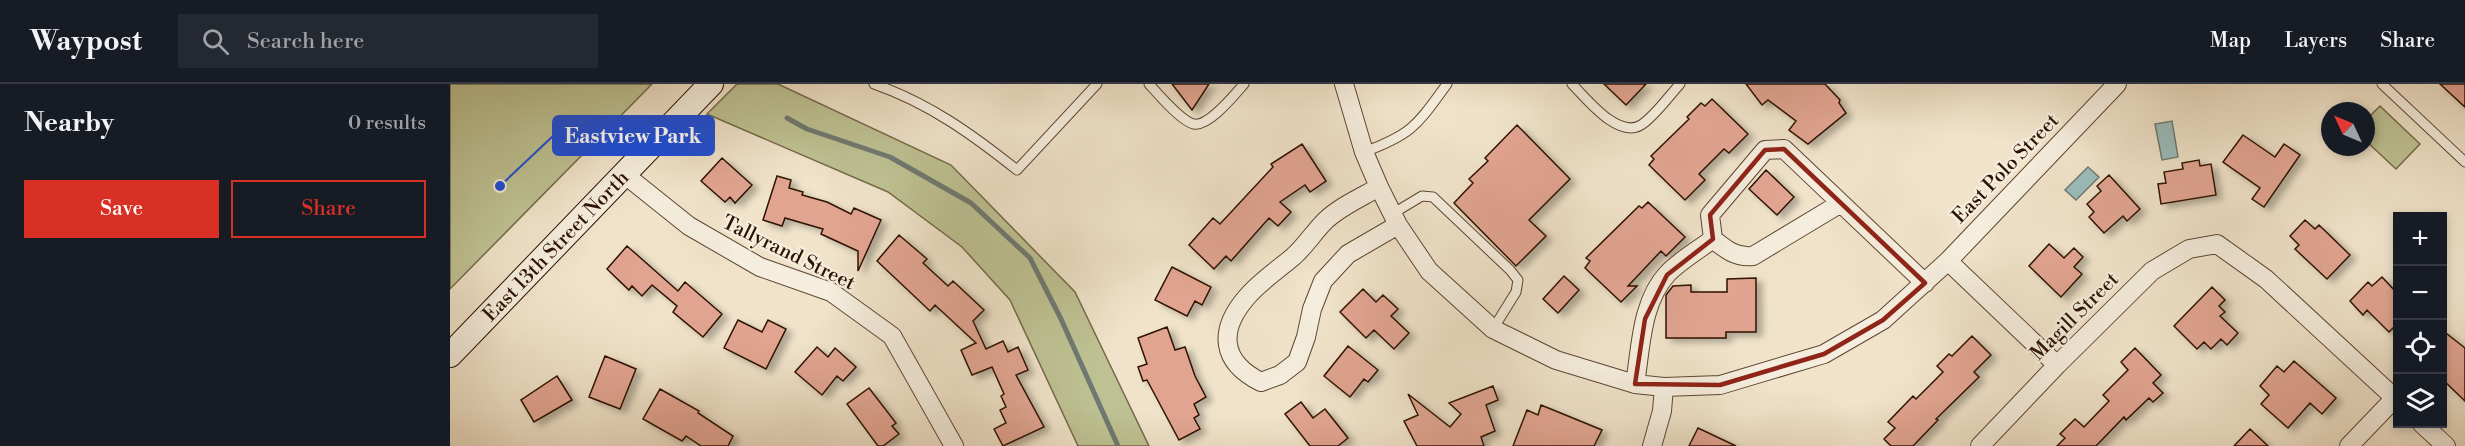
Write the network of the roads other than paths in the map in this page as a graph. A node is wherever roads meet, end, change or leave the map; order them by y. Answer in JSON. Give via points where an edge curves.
{"nodes":[{"id":1,"x":711,"y":84,"type":"edge"},
{"id":2,"x":874,"y":84,"type":"edge"},
{"id":3,"x":1097,"y":84,"type":"edge"},
{"id":4,"x":1149,"y":84,"type":"edge"},
{"id":5,"x":1244,"y":84,"type":"edge"},
{"id":6,"x":1344,"y":84,"type":"edge"},
{"id":7,"x":1446,"y":84,"type":"edge"},
{"id":8,"x":1572,"y":84,"type":"edge"},
{"id":9,"x":1680,"y":84,"type":"edge"},
{"id":10,"x":2117,"y":84,"type":"edge"},
{"id":11,"x":2382,"y":84,"type":"edge"},
{"id":12,"x":1364,"y":152,"type":"junction"},
{"id":13,"x":2465,"y":162,"type":"edge"},
{"id":14,"x":624,"y":174,"type":"junction"},
{"id":15,"x":1379,"y":187,"type":"junction"},
{"id":16,"x":1841,"y":203,"type":"junction"},
{"id":17,"x":1395,"y":219,"type":"junction"},
{"id":18,"x":1713,"y":239,"type":"junction"},
{"id":19,"x":1948,"y":261,"type":"junction"},
{"id":20,"x":1925,"y":283,"type":"junction"},
{"id":21,"x":1493,"y":329,"type":"junction"},
{"id":22,"x":450,"y":355,"type":"edge"},
{"id":23,"x":2057,"y":365,"type":"junction"},
{"id":24,"x":1635,"y":384,"type":"junction"},
{"id":25,"x":1664,"y":387,"type":"junction"},
{"id":26,"x":2393,"y":397,"type":"edge"},
{"id":27,"x":2393,"y":403,"type":"edge"},
{"id":28,"x":2427,"y":428,"type":"edge"},
{"id":29,"x":954,"y":446,"type":"edge"},
{"id":30,"x":1652,"y":446,"type":"edge"},
{"id":31,"x":1980,"y":446,"type":"edge"},
{"id":32,"x":2349,"y":446,"type":"edge"},
{"id":33,"x":2446,"y":446,"type":"edge"}],
"edges":[{"from":1,"to":14,"type":"main road","name":"East 13th Street North"},
{"from":2,"to":3,"type":"lane","via":[[939,113],[1017,170]]},
{"from":4,"to":5,"type":"lane","via":[[1195,125],[1217,113]]},
{"from":6,"to":12,"type":"street","name":"East Polo Street"},
{"from":7,"to":12,"type":"lane","via":[[1411,131]]},
{"from":8,"to":9,"type":"lane","via":[[1616,125],[1625,128],[1642,124]]},
{"from":10,"to":19,"type":"street","name":"East Polo Street"},
{"from":11,"to":13,"type":"lane"},
{"from":12,"to":15,"type":"street","name":"East Polo Street"},
{"from":14,"to":22,"type":"main road","name":"East 13th Street North"},
{"from":14,"to":29,"type":"street","name":"Tallyrand Street","via":[[689,226],[760,267],[831,292],[892,336]]},
{"from":15,"to":17,"type":"street","name":"East Polo Street"},
{"from":15,"to":17,"type":"street","via":[[1327,220],[1297,253],[1246,297],[1231,320],[1226,341],[1234,363],[1261,382],[1280,375],[1297,362],[1323,281],[1348,254]]},
{"from":16,"to":18,"type":"street","via":[[1753,256],[1731,253]]},
{"from":16,"to":18,"type":"street","via":[[1784,149],[1765,150],[1710,215]]},
{"from":16,"to":20,"type":"street"},
{"from":17,"to":21,"type":"street","name":"East Polo Street","via":[[1429,271]]},
{"from":17,"to":21,"type":"lane","via":[[1422,196],[1433,197],[1510,270],[1518,280],[1516,292]]},
{"from":18,"to":24,"type":"street","via":[[1679,263],[1657,288],[1645,319]]},
{"from":19,"to":20,"type":"street","name":"East Polo Street"},
{"from":19,"to":23,"type":"street"},
{"from":20,"to":25,"type":"street","name":"East Polo Street","via":[[1882,320],[1824,354],[1720,385]]},
{"from":21,"to":24,"type":"street","name":"East Polo Street","via":[[1556,360]]},
{"from":23,"to":26,"type":"street","name":"Magill Street","via":[[2152,271],[2188,249],[2217,244],[2266,279]]},
{"from":23,"to":31,"type":"street","name":"Magill Street"},
{"from":24,"to":25,"type":"street","name":"East Polo Street"},
{"from":25,"to":30,"type":"street"},
{"from":27,"to":32,"type":"street"},
{"from":28,"to":33,"type":"street"}]}
